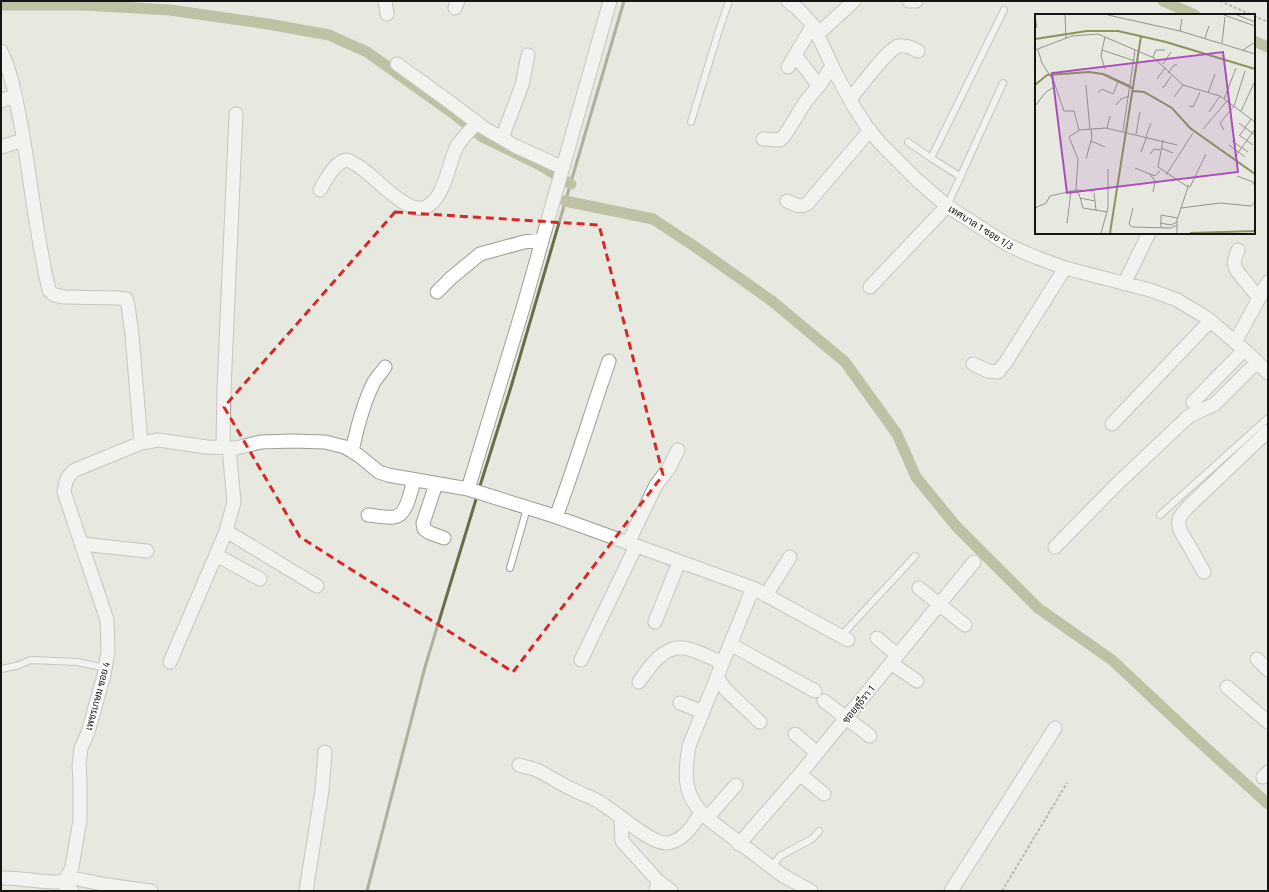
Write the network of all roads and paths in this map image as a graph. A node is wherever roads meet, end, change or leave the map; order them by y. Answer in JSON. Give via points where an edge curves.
{"nodes":[{"id":1,"x":610,"y":1,"type":"edge"},
{"id":2,"x":729,"y":1,"type":"edge"},
{"id":3,"x":788,"y":1,"type":"edge"},
{"id":4,"x":854,"y":1,"type":"edge"},
{"id":5,"x":909,"y":1,"type":"edge"},
{"id":6,"x":916,"y":1,"type":"edge"},
{"id":7,"x":1220,"y":1,"type":"edge"},
{"id":8,"x":1004,"y":10,"type":"dead end"},
{"id":9,"x":1251,"y":14,"type":"edge"},
{"id":10,"x":1255,"y":16,"type":"edge"},
{"id":11,"x":1268,"y":22,"type":"edge"},
{"id":12,"x":816,"y":30,"type":"junction"},
{"id":13,"x":1,"y":51,"type":"edge"},
{"id":14,"x":918,"y":51,"type":"dead end"},
{"id":15,"x":795,"y":54,"type":"junction"},
{"id":16,"x":528,"y":55,"type":"dead end"},
{"id":17,"x":398,"y":64,"type":"dead end"},
{"id":18,"x":832,"y":66,"type":"junction"},
{"id":19,"x":788,"y":67,"type":"dead end"},
{"id":20,"x":1003,"y":83,"type":"dead end"},
{"id":21,"x":818,"y":86,"type":"junction"},
{"id":22,"x":15,"y":95,"type":"junction"},
{"id":23,"x":850,"y":99,"type":"junction"},
{"id":24,"x":1,"y":101,"type":"edge"},
{"id":25,"x":236,"y":114,"type":"dead end"},
{"id":26,"x":691,"y":122,"type":"dead end"},
{"id":27,"x":473,"y":126,"type":"junction"},
{"id":28,"x":870,"y":130,"type":"junction"},
{"id":29,"x":502,"y":138,"type":"junction"},
{"id":30,"x":763,"y":139,"type":"dead end"},
{"id":31,"x":23,"y":140,"type":"junction"},
{"id":32,"x":908,"y":142,"type":"dead end"},
{"id":33,"x":1,"y":147,"type":"edge"},
{"id":34,"x":931,"y":158,"type":"junction"},
{"id":35,"x":561,"y":174,"type":"junction"},
{"id":36,"x":961,"y":176,"type":"junction"},
{"id":37,"x":320,"y":190,"type":"dead end"},
{"id":38,"x":787,"y":201,"type":"dead end"},
{"id":39,"x":947,"y":206,"type":"junction"},
{"id":40,"x":1149,"y":234,"type":"edge"},
{"id":41,"x":542,"y":240,"type":"junction"},
{"id":42,"x":1238,"y":250,"type":"dead end"},
{"id":43,"x":1065,"y":268,"type":"junction"},
{"id":44,"x":1268,"y":282,"type":"edge"},
{"id":45,"x":1124,"y":284,"type":"junction"},
{"id":46,"x":870,"y":287,"type":"dead end"},
{"id":47,"x":437,"y":292,"type":"dead end"},
{"id":48,"x":1259,"y":298,"type":"junction"},
{"id":49,"x":1210,"y":321,"type":"junction"},
{"id":50,"x":1240,"y":346,"type":"junction"},
{"id":51,"x":609,"y":361,"type":"dead end"},
{"id":52,"x":973,"y":364,"type":"dead end"},
{"id":53,"x":386,"y":367,"type":"dead end"},
{"id":54,"x":1265,"y":368,"type":"edge"},
{"id":55,"x":1193,"y":402,"type":"dead end"},
{"id":56,"x":1268,"y":418,"type":"edge"},
{"id":57,"x":1112,"y":424,"type":"dead end"},
{"id":58,"x":1268,"y":431,"type":"edge"},
{"id":59,"x":141,"y":443,"type":"junction"},
{"id":60,"x":226,"y":448,"type":"junction"},
{"id":61,"x":678,"y":450,"type":"dead end"},
{"id":62,"x":352,"y":451,"type":"junction"},
{"id":63,"x":414,"y":480,"type":"junction"},
{"id":64,"x":436,"y":484,"type":"junction"},
{"id":65,"x":469,"y":489,"type":"junction"},
{"id":66,"x":527,"y":508,"type":"junction"},
{"id":67,"x":1160,"y":515,"type":"dead end"},
{"id":68,"x":368,"y":516,"type":"dead end"},
{"id":69,"x":556,"y":517,"type":"junction"},
{"id":70,"x":226,"y":531,"type":"junction"},
{"id":71,"x":444,"y":538,"type":"dead end"},
{"id":72,"x":82,"y":544,"type":"junction"},
{"id":73,"x":632,"y":545,"type":"junction"},
{"id":74,"x":1055,"y":546,"type":"dead end"},
{"id":75,"x":147,"y":551,"type":"dead end"},
{"id":76,"x":216,"y":555,"type":"junction"},
{"id":77,"x":915,"y":556,"type":"dead end"},
{"id":78,"x":790,"y":557,"type":"dead end"},
{"id":79,"x":679,"y":562,"type":"junction"},
{"id":80,"x":974,"y":562,"type":"dead end"},
{"id":81,"x":510,"y":568,"type":"dead end"},
{"id":82,"x":1204,"y":572,"type":"dead end"},
{"id":83,"x":260,"y":579,"type":"dead end"},
{"id":84,"x":317,"y":586,"type":"dead end"},
{"id":85,"x":753,"y":588,"type":"junction"},
{"id":86,"x":919,"y":588,"type":"dead end"},
{"id":87,"x":766,"y":595,"type":"junction"},
{"id":88,"x":939,"y":604,"type":"junction"},
{"id":89,"x":655,"y":622,"type":"dead end"},
{"id":90,"x":965,"y":625,"type":"dead end"},
{"id":91,"x":845,"y":638,"type":"joint"},
{"id":92,"x":877,"y":638,"type":"dead end"},
{"id":93,"x":730,"y":644,"type":"junction"},
{"id":94,"x":894,"y":659,"type":"junction"},
{"id":95,"x":1257,"y":659,"type":"dead end"},
{"id":96,"x":581,"y":660,"type":"dead end"},
{"id":97,"x":170,"y":662,"type":"dead end"},
{"id":98,"x":723,"y":663,"type":"junction"},
{"id":99,"x":106,"y":668,"type":"junction"},
{"id":100,"x":1,"y":669,"type":"edge"},
{"id":101,"x":1268,"y":670,"type":"edge"},
{"id":102,"x":717,"y":677,"type":"junction"},
{"id":103,"x":917,"y":681,"type":"dead end"},
{"id":104,"x":639,"y":682,"type":"dead end"},
{"id":105,"x":1227,"y":687,"type":"dead end"},
{"id":106,"x":815,"y":691,"type":"dead end"},
{"id":107,"x":824,"y":701,"type":"dead end"},
{"id":108,"x":680,"y":703,"type":"dead end"},
{"id":109,"x":703,"y":712,"type":"junction"},
{"id":110,"x":846,"y":718,"type":"junction"},
{"id":111,"x":760,"y":722,"type":"dead end"},
{"id":112,"x":1268,"y":722,"type":"edge"},
{"id":113,"x":1055,"y":728,"type":"dead end"},
{"id":114,"x":795,"y":734,"type":"dead end"},
{"id":115,"x":870,"y":736,"type":"dead end"},
{"id":116,"x":325,"y":752,"type":"dead end"},
{"id":117,"x":817,"y":753,"type":"junction"},
{"id":118,"x":519,"y":765,"type":"dead end"},
{"id":119,"x":800,"y":774,"type":"junction"},
{"id":120,"x":1067,"y":783,"type":"dead end"},
{"id":121,"x":736,"y":785,"type":"dead end"},
{"id":122,"x":824,"y":794,"type":"dead end"},
{"id":123,"x":704,"y":815,"type":"junction"},
{"id":124,"x":621,"y":817,"type":"junction"},
{"id":125,"x":819,"y":831,"type":"dead end"},
{"id":126,"x":739,"y":844,"type":"junction"},
{"id":127,"x":771,"y":868,"type":"junction"},
{"id":128,"x":1,"y":878,"type":"edge"},
{"id":129,"x":64,"y":879,"type":"junction"},
{"id":130,"x":32,"y":886,"type":"edge"},
{"id":131,"x":657,"y":886,"type":"edge"},
{"id":132,"x":72,"y":891,"type":"edge"},
{"id":133,"x":151,"y":891,"type":"edge"},
{"id":134,"x":306,"y":891,"type":"edge"},
{"id":135,"x":671,"y":891,"type":"edge"},
{"id":136,"x":811,"y":891,"type":"edge"},
{"id":137,"x":951,"y":891,"type":"edge"},
{"id":138,"x":1002,"y":891,"type":"edge"}],
"edges":[{"from":1,"to":35,"type":"street"},
{"from":2,"to":26,"type":"lane"},
{"from":3,"to":12,"type":"street","name":"เทศบาล 1 ซอย 1/3"},
{"from":4,"to":12,"type":"street"},
{"from":5,"to":6,"type":"street"},
{"from":7,"to":9,"type":"path"},
{"from":8,"to":34,"type":"lane"},
{"from":10,"to":11,"type":"path"},
{"from":12,"to":15,"type":"street"},
{"from":12,"to":18,"type":"street","name":"เทศบาล 1 ซอย 1/3"},
{"from":13,"to":22,"type":"street","via":[[8,66]]},
{"from":14,"to":23,"type":"street","via":[[898,46],[887,54]]},
{"from":15,"to":19,"type":"street"},
{"from":15,"to":21,"type":"street"},
{"from":16,"to":29,"type":"street","via":[[522,85]]},
{"from":17,"to":27,"type":"street","via":[[451,103]]},
{"from":18,"to":21,"type":"street"},
{"from":18,"to":23,"type":"street","name":"เทศบาล 1 ซอย 1/3"},
{"from":20,"to":36,"type":"lane"},
{"from":21,"to":30,"type":"street","via":[[786,135],[780,140]]},
{"from":22,"to":24,"type":"street"},
{"from":22,"to":31,"type":"street"},
{"from":23,"to":28,"type":"street","name":"เทศบาล 1 ซอย 1/3"},
{"from":25,"to":60,"type":"street","via":[[224,390]]},
{"from":27,"to":29,"type":"street"},
{"from":27,"to":37,"type":"street","via":[[458,146],[440,192],[426,208],[415,208],[404,202],[347,160],[335,167]]},
{"from":28,"to":38,"type":"street","via":[[807,204],[797,206]]},
{"from":28,"to":39,"type":"street","name":"เทศบาล 1 ซอย 1/3","via":[[880,144]]},
{"from":29,"to":35,"type":"street"},
{"from":31,"to":33,"type":"street"},
{"from":31,"to":59,"type":"street","via":[[49,290],[54,295],[65,297],[126,299],[136,371]]},
{"from":32,"to":34,"type":"lane"},
{"from":34,"to":36,"type":"lane"},
{"from":35,"to":41,"type":"street"},
{"from":36,"to":39,"type":"lane"},
{"from":39,"to":43,"type":"street","name":"เทศบาล 1 ซอย 1/3","via":[[1008,245]]},
{"from":39,"to":46,"type":"street"},
{"from":40,"to":45,"type":"street"},
{"from":41,"to":47,"type":"street","via":[[524,242],[480,254]]},
{"from":41,"to":65,"type":"street"},
{"from":42,"to":48,"type":"street","via":[[1234,259],[1236,271]]},
{"from":43,"to":45,"type":"street","name":"เทศบาล 1 ซอย 1/3"},
{"from":43,"to":52,"type":"street","via":[[998,372],[988,371]]},
{"from":44,"to":48,"type":"street"},
{"from":45,"to":49,"type":"street","name":"เทศบาล 1 ซอย 1/3","via":[[1177,300]]},
{"from":48,"to":50,"type":"street"},
{"from":49,"to":50,"type":"street","name":"เทศบาล 1 ซอย 1/3"},
{"from":49,"to":57,"type":"street"},
{"from":50,"to":54,"type":"street","name":"เทศบาล 1 ซอย 1/3"},
{"from":50,"to":55,"type":"street"},
{"from":51,"to":69,"type":"street"},
{"from":53,"to":62,"type":"street","via":[[374,382],[367,398]]},
{"from":54,"to":74,"type":"street","via":[[1215,404],[1189,416]]},
{"from":56,"to":67,"type":"lane"},
{"from":58,"to":82,"type":"street","via":[[1180,517],[1180,530]]},
{"from":59,"to":60,"type":"street","name":"เพชรเกษม ซอย 4","via":[[158,440]]},
{"from":59,"to":72,"type":"street","name":"เพชรเกษม ซอย 4","via":[[68,475],[64,492]]},
{"from":60,"to":62,"type":"street","name":"เพชรเกษม ซอย 4","via":[[261,442],[292,441],[325,442]]},
{"from":60,"to":70,"type":"street","via":[[234,502]]},
{"from":61,"to":73,"type":"street","via":[[656,485]]},
{"from":62,"to":63,"type":"street","name":"เพชรเกษม ซอย 4","via":[[379,472]]},
{"from":63,"to":64,"type":"street","name":"เพชรเกษม ซอย 4"},
{"from":63,"to":68,"type":"street","via":[[402,514],[396,517]]},
{"from":64,"to":65,"type":"street","name":"เพชรเกษม ซอย 4"},
{"from":64,"to":71,"type":"street","via":[[422,523],[424,529]]},
{"from":65,"to":66,"type":"street","name":"เพชรเกษม ซอย 4"},
{"from":66,"to":69,"type":"street","name":"เพชรเกษม ซอย 4"},
{"from":66,"to":81,"type":"lane"},
{"from":69,"to":73,"type":"street","name":"เพชรเกษม ซอย 4"},
{"from":70,"to":76,"type":"street"},
{"from":70,"to":84,"type":"street"},
{"from":72,"to":75,"type":"street"},
{"from":72,"to":99,"type":"street","name":"เพชรเกษม ซอย 4","via":[[107,620]]},
{"from":73,"to":79,"type":"street","name":"เพชรเกษม ซอย 4"},
{"from":73,"to":96,"type":"street"},
{"from":76,"to":83,"type":"street"},
{"from":76,"to":97,"type":"street"},
{"from":77,"to":91,"type":"lane"},
{"from":78,"to":87,"type":"street"},
{"from":79,"to":85,"type":"street","name":"เพชรเกษม ซอย 4"},
{"from":79,"to":89,"type":"street"},
{"from":80,"to":88,"type":"street","name":"ซอยสุธีรา 1"},
{"from":85,"to":87,"type":"street","name":"เพชรเกษม ซอย 4"},
{"from":85,"to":93,"type":"street"},
{"from":86,"to":88,"type":"street"},
{"from":87,"to":91,"type":"street","name":"เพชรเกษม ซอย 4"},
{"from":88,"to":90,"type":"street"},
{"from":88,"to":94,"type":"street","name":"ซอยสุธีรา 1"},
{"from":92,"to":94,"type":"street"},
{"from":93,"to":98,"type":"street"},
{"from":93,"to":106,"type":"street"},
{"from":94,"to":103,"type":"street"},
{"from":94,"to":110,"type":"street","name":"ซอยสุธีรา 1"},
{"from":95,"to":101,"type":"street"},
{"from":98,"to":102,"type":"street"},
{"from":98,"to":104,"type":"street","via":[[685,648],[676,648],[659,656]]},
{"from":99,"to":100,"type":"lane","via":[[77,662],[31,660]]},
{"from":99,"to":129,"type":"street","name":"เพชรเกษม ซอย 4","via":[[81,748],[78,765],[80,820],[72,867]]},
{"from":102,"to":109,"type":"street"},
{"from":102,"to":111,"type":"street","via":[[725,689]]},
{"from":105,"to":112,"type":"street"},
{"from":107,"to":110,"type":"street"},
{"from":108,"to":109,"type":"street"},
{"from":109,"to":123,"type":"street","via":[[689,746],[686,784],[693,802]]},
{"from":110,"to":115,"type":"street"},
{"from":110,"to":117,"type":"street","name":"ซอยสุธีรา 1"},
{"from":113,"to":137,"type":"street"},
{"from":114,"to":117,"type":"street"},
{"from":116,"to":134,"type":"street","via":[[322,790]]},
{"from":117,"to":119,"type":"street","name":"ซอยสุธีรา 1"},
{"from":118,"to":124,"type":"street","via":[[538,771],[596,800]]},
{"from":119,"to":122,"type":"street"},
{"from":119,"to":126,"type":"street","name":"ซอยสุธีรา 1"},
{"from":120,"to":138,"type":"path"},
{"from":121,"to":123,"type":"street"},
{"from":123,"to":124,"type":"street","via":[[675,841],[666,843],[645,835]]},
{"from":123,"to":126,"type":"street"},
{"from":124,"to":131,"type":"street","via":[[622,841]]},
{"from":125,"to":127,"type":"lane","via":[[812,839],[780,856]]},
{"from":126,"to":127,"type":"street"},
{"from":127,"to":136,"type":"street"},
{"from":128,"to":130,"type":"street","via":[[12,878]]},
{"from":129,"to":130,"type":"street"},
{"from":129,"to":132,"type":"street"},
{"from":129,"to":133,"type":"street"},
{"from":131,"to":135,"type":"street"}]}
